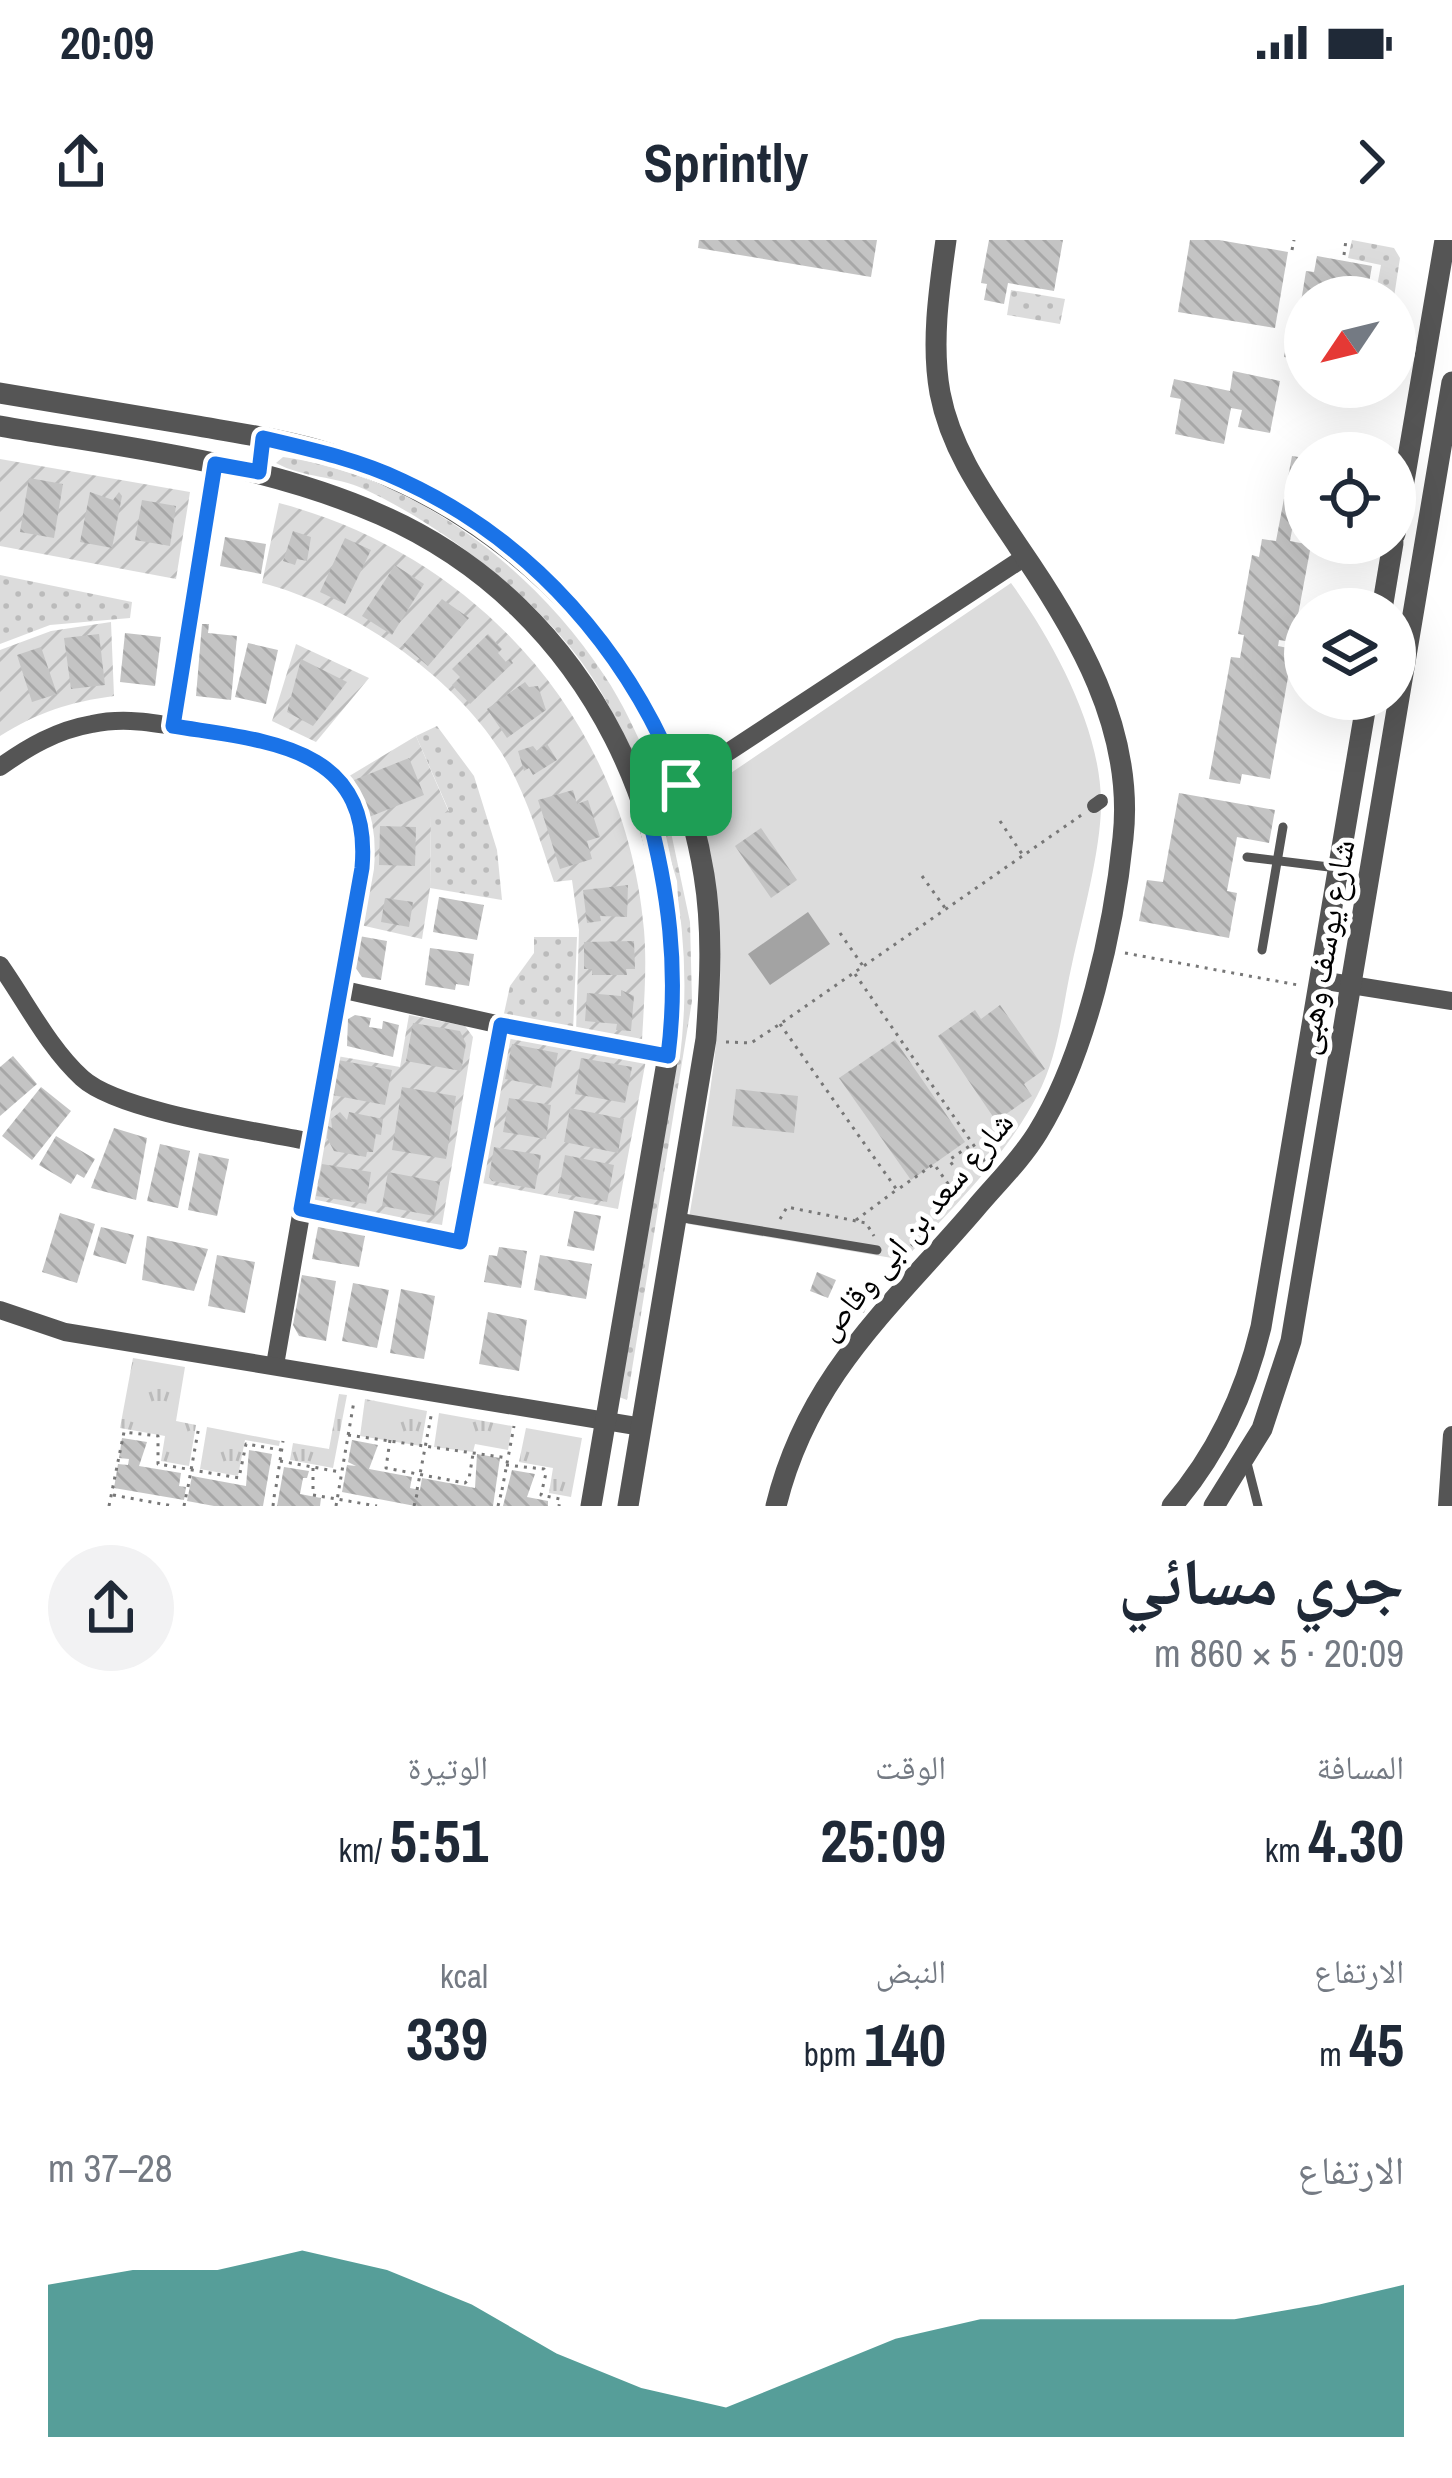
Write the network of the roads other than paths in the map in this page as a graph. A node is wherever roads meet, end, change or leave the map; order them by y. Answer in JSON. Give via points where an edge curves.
{"nodes":[{"id":1,"x":946,"y":240,"type":"edge"},
{"id":2,"x":1445,"y":240,"type":"edge"},
{"id":3,"x":1452,"y":382,"type":"edge"},
{"id":4,"x":0,"y":392,"type":"edge"},
{"id":5,"x":0,"y":426,"type":"edge"},
{"id":6,"x":1412,"y":432,"type":"edge"},
{"id":7,"x":263,"y":438,"type":"junction"},
{"id":8,"x":259,"y":472,"type":"junction"},
{"id":9,"x":1025,"y":556,"type":"junction"},
{"id":10,"x":1364,"y":720,"type":"edge"},
{"id":11,"x":0,"y":767,"type":"edge"},
{"id":12,"x":681,"y":785,"type":"junction"},
{"id":13,"x":646,"y":806,"type":"junction"},
{"id":14,"x":1283,"y":827,"type":"dead end"},
{"id":15,"x":1247,"y":857,"type":"dead end"},
{"id":16,"x":1277,"y":860,"type":"junction"},
{"id":17,"x":1339,"y":868,"type":"junction"},
{"id":18,"x":1262,"y":950,"type":"dead end"},
{"id":19,"x":0,"y":965,"type":"edge"},
{"id":20,"x":1319,"y":984,"type":"junction"},
{"id":21,"x":1351,"y":985,"type":"junction"},
{"id":22,"x":340,"y":989,"type":"junction"},
{"id":23,"x":1452,"y":1001,"type":"edge"},
{"id":24,"x":313,"y":1142,"type":"junction"},
{"id":25,"x":301,"y":1209,"type":"junction"},
{"id":26,"x":677,"y":1217,"type":"junction"},
{"id":27,"x":880,"y":1250,"type":"road end"},
{"id":28,"x":0,"y":1310,"type":"edge"},
{"id":29,"x":275,"y":1365,"type":"junction"},
{"id":30,"x":605,"y":1421,"type":"junction"},
{"id":31,"x":641,"y":1427,"type":"junction"},
{"id":32,"x":1452,"y":1435,"type":"edge"},
{"id":33,"x":1246,"y":1459,"type":"junction"},
{"id":34,"x":591,"y":1506,"type":"edge"},
{"id":35,"x":628,"y":1506,"type":"edge"},
{"id":36,"x":776,"y":1506,"type":"edge"},
{"id":37,"x":1172,"y":1506,"type":"edge"},
{"id":38,"x":1214,"y":1506,"type":"edge"},
{"id":39,"x":1258,"y":1506,"type":"edge"},
{"id":40,"x":1447,"y":1506,"type":"edge"}],
"edges":[{"from":1,"to":9,"type":"street","name":"شارع سعد بن ابى وقاص","via":[[936,337],[940,393],[964,463]]},
{"from":2,"to":6,"type":"street"},
{"from":3,"to":21,"type":"street","name":"شارع يوسف وهبى"},
{"from":4,"to":7,"type":"street"},
{"from":5,"to":8,"type":"street"},
{"from":7,"to":8,"type":"street"},
{"from":7,"to":12,"type":"street","via":[[402,480],[512,549],[607,647]]},
{"from":8,"to":13,"type":"street","via":[[384,516],[495,587],[582,684]]},
{"from":9,"to":12,"type":"street"},
{"from":9,"to":36,"type":"street","name":"شارع سعد بن ابى وقاص","via":[[1083,648],[1119,745],[1124,835],[1106,950],[1038,1133],[845,1357],[807,1414]]},
{"from":10,"to":17,"type":"street","name":"شارع يوسف وهبى"},
{"from":11,"to":22,"type":"street","via":[[52,736],[136,720],[299,750],[326,767],[359,819],[363,852]]},
{"from":12,"to":13,"type":"street"},
{"from":12,"to":26,"type":"street","via":[[704,875],[712,964]]},
{"from":13,"to":30,"type":"street","via":[[664,872],[674,982]]},
{"from":14,"to":16,"type":"lane"},
{"from":15,"to":16,"type":"lane"},
{"from":16,"to":17,"type":"lane"},
{"from":16,"to":18,"type":"lane"},
{"from":17,"to":20,"type":"street","name":"شارع يوسف وهبى"},
{"from":19,"to":24,"type":"street","via":[[70,1065],[96,1088],[130,1103]]},
{"from":20,"to":21,"type":"street"},
{"from":20,"to":37,"type":"street","name":"شارع يوسف وهبى","via":[[1255,1353],[1227,1425]]},
{"from":21,"to":23,"type":"street"},
{"from":21,"to":33,"type":"street","name":"شارع يوسف وهبى","via":[[1291,1341]]},
{"from":22,"to":24,"type":"street"},
{"from":22,"to":25,"type":"street","via":[[501,1025],[460,1242]]},
{"from":24,"to":25,"type":"street"},
{"from":25,"to":29,"type":"street"},
{"from":26,"to":27,"type":"lane"},
{"from":26,"to":31,"type":"street"},
{"from":28,"to":29,"type":"street","via":[[65,1331]]},
{"from":29,"to":30,"type":"street"},
{"from":30,"to":31,"type":"street"},
{"from":30,"to":34,"type":"street"},
{"from":31,"to":35,"type":"street"},
{"from":32,"to":40,"type":"street"},
{"from":33,"to":38,"type":"street","name":"شارع يوسف وهبى"},
{"from":33,"to":39,"type":"lane"}]}
